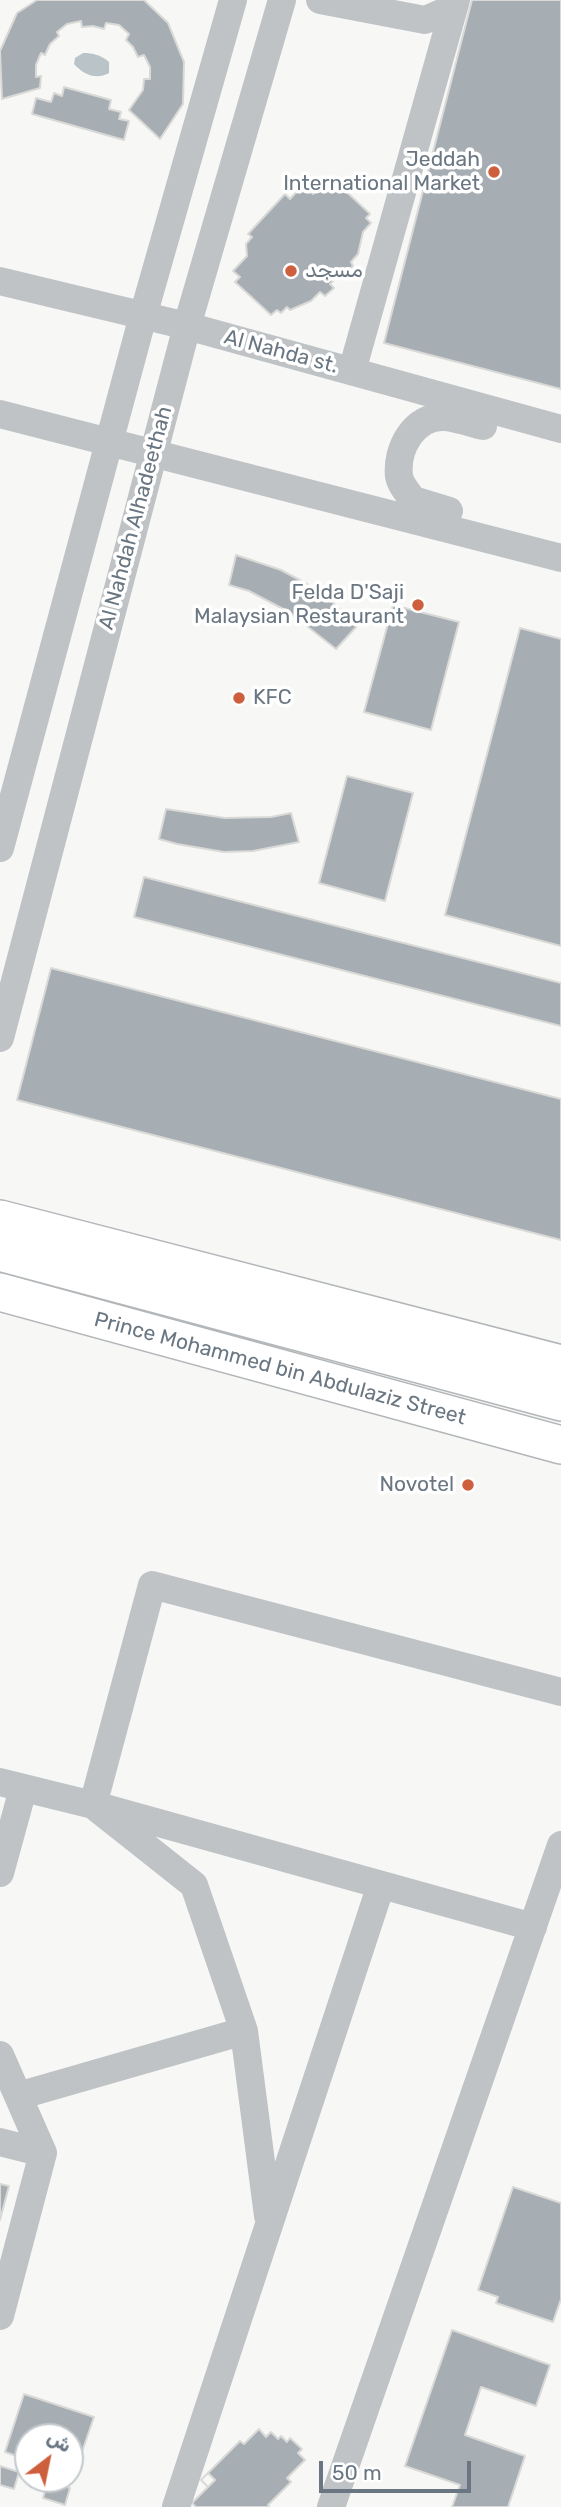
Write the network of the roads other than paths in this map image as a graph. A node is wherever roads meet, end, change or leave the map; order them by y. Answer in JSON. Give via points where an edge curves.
{"nodes":[{"id":1,"x":233,"y":0,"type":"edge"},
{"id":2,"x":282,"y":0,"type":"edge"},
{"id":3,"x":320,"y":0,"type":"edge"},
{"id":4,"x":454,"y":4,"type":"edge"},
{"id":5,"x":0,"y":281,"type":"edge"},
{"id":6,"x":141,"y":324,"type":"junction"},
{"id":7,"x":187,"y":326,"type":"junction"},
{"id":8,"x":352,"y":371,"type":"junction"},
{"id":9,"x":0,"y":414,"type":"edge"},
{"id":10,"x":561,"y":429,"type":"edge"},
{"id":11,"x":111,"y":432,"type":"junction"},
{"id":12,"x":561,"y":444,"type":"edge"},
{"id":13,"x":153,"y":454,"type":"junction"},
{"id":14,"x":561,"y":546,"type":"edge"},
{"id":15,"x":561,"y":558,"type":"edge"},
{"id":16,"x":0,"y":848,"type":"edge"},
{"id":17,"x":0,"y":1038,"type":"edge"},
{"id":18,"x":0,"y":1219,"type":"edge"},
{"id":19,"x":0,"y":1252,"type":"edge"},
{"id":20,"x":0,"y":1292,"type":"edge"},
{"id":21,"x":0,"y":1317,"type":"edge"},
{"id":22,"x":561,"y":1364,"type":"edge"},
{"id":23,"x":561,"y":1402,"type":"edge"},
{"id":24,"x":561,"y":1445,"type":"edge"},
{"id":25,"x":561,"y":1466,"type":"edge"},
{"id":26,"x":561,"y":1692,"type":"edge"},
{"id":27,"x":12,"y":1786,"type":"edge"},
{"id":28,"x":93,"y":1805,"type":"junction"},
{"id":29,"x":561,"y":1844,"type":"edge"},
{"id":30,"x":0,"y":1873,"type":"edge"},
{"id":31,"x":381,"y":1885,"type":"junction"},
{"id":32,"x":533,"y":1927,"type":"junction"},
{"id":33,"x":244,"y":2031,"type":"junction"},
{"id":34,"x":0,"y":2055,"type":"edge"},
{"id":35,"x":18,"y":2096,"type":"junction"},
{"id":36,"x":0,"y":2142,"type":"edge"},
{"id":37,"x":43,"y":2153,"type":"junction"},
{"id":38,"x":269,"y":2224,"type":"junction"},
{"id":39,"x":0,"y":2316,"type":"edge"},
{"id":40,"x":176,"y":2507,"type":"edge"},
{"id":41,"x":331,"y":2507,"type":"edge"}],
"edges":[{"from":1,"to":6,"type":"street"},
{"from":2,"to":7,"type":"street","name":"Al Nahdah Alhadeethah"},
{"from":3,"to":4,"type":"street","via":[[425,20]]},
{"from":4,"to":8,"type":"street"},
{"from":5,"to":6,"type":"street","name":"Al Nahda st."},
{"from":6,"to":7,"type":"street","name":"Al Nahda st."},
{"from":6,"to":11,"type":"street"},
{"from":7,"to":8,"type":"street","name":"Al Nahda st."},
{"from":7,"to":13,"type":"street","name":"Al Nahdah Alhadeethah"},
{"from":8,"to":10,"type":"street","name":"Al Nahda st."},
{"from":9,"to":11,"type":"street"},
{"from":11,"to":13,"type":"street"},
{"from":11,"to":16,"type":"street"},
{"from":12,"to":14,"type":"street","via":[[443,417],[425,421],[410,434],[400,456],[399,479],[412,500]]},
{"from":13,"to":15,"type":"street"},
{"from":13,"to":17,"type":"street","name":"Al Nahdah Alhadeethah"},
{"from":18,"to":22,"type":"main road"},
{"from":19,"to":23,"type":"main road","name":"Prince Mohammed bin Abdulaziz Street"},
{"from":20,"to":24,"type":"main road","name":"Prince Mohammed bin Abdulaziz Street"},
{"from":21,"to":25,"type":"main road"},
{"from":26,"to":28,"type":"street","via":[[152,1585]]},
{"from":27,"to":28,"type":"street"},
{"from":27,"to":30,"type":"street"},
{"from":28,"to":31,"type":"street"},
{"from":28,"to":33,"type":"street","via":[[194,1885]]},
{"from":29,"to":32,"type":"street"},
{"from":31,"to":32,"type":"street"},
{"from":31,"to":38,"type":"street"},
{"from":32,"to":41,"type":"street"},
{"from":33,"to":35,"type":"street"},
{"from":33,"to":38,"type":"street"},
{"from":34,"to":35,"type":"street"},
{"from":35,"to":37,"type":"street"},
{"from":36,"to":37,"type":"street"},
{"from":37,"to":39,"type":"street"},
{"from":38,"to":40,"type":"street"}]}
